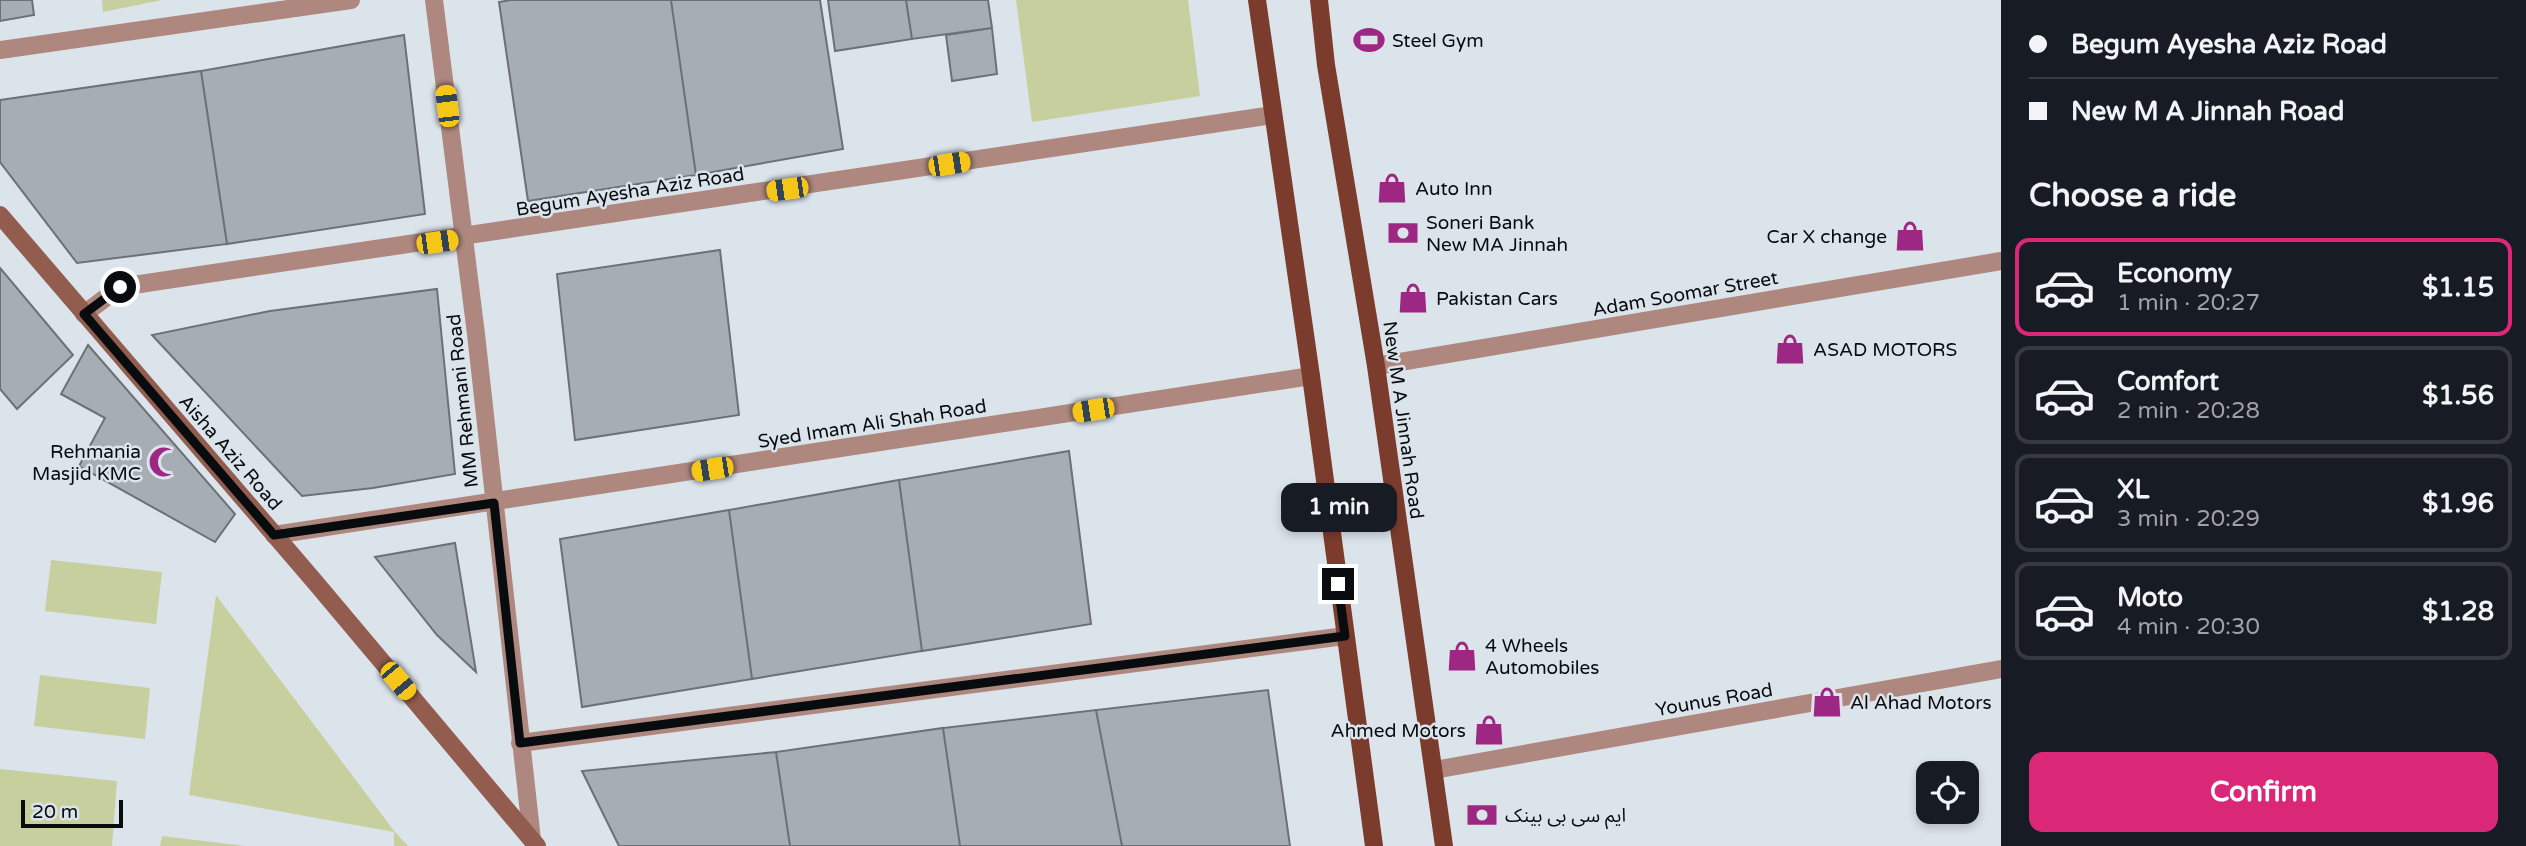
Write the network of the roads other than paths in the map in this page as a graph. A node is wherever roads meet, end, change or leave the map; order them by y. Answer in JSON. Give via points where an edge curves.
{"nodes":[{"id":1,"x":351,"y":0,"type":"edge"},
{"id":2,"x":433,"y":0,"type":"edge"},
{"id":3,"x":1257,"y":0,"type":"edge"},
{"id":4,"x":1319,"y":0,"type":"edge"},
{"id":5,"x":0,"y":50,"type":"edge"},
{"id":6,"x":1273,"y":115,"type":"junction"},
{"id":7,"x":0,"y":215,"type":"edge"},
{"id":8,"x":464,"y":238,"type":"junction"},
{"id":9,"x":2001,"y":261,"type":"edge"},
{"id":10,"x":84,"y":314,"type":"junction"},
{"id":11,"x":1376,"y":366,"type":"junction"},
{"id":12,"x":1311,"y":376,"type":"junction"},
{"id":13,"x":494,"y":503,"type":"junction"},
{"id":14,"x":274,"y":535,"type":"junction"},
{"id":15,"x":1345,"y":636,"type":"junction"},
{"id":16,"x":2001,"y":669,"type":"edge"},
{"id":17,"x":520,"y":743,"type":"junction"},
{"id":18,"x":1434,"y":770,"type":"junction"},
{"id":19,"x":534,"y":843,"type":"edge"},
{"id":20,"x":1374,"y":846,"type":"edge"},
{"id":21,"x":1444,"y":846,"type":"edge"}],
"edges":[{"from":1,"to":5,"type":"street"},
{"from":2,"to":8,"type":"street","name":"MM Rehmani Road"},
{"from":3,"to":6,"type":"main road"},
{"from":4,"to":11,"type":"main road","name":"New M A Jinnah Road"},
{"from":6,"to":8,"type":"street","name":"Begum Ayesha Aziz Road"},
{"from":6,"to":12,"type":"main road"},
{"from":7,"to":10,"type":"street","name":"Aisha Aziz Road"},
{"from":8,"to":10,"type":"street","name":"Begum Ayesha Aziz Road","via":[[120,287]]},
{"from":8,"to":13,"type":"street","name":"MM Rehmani Road"},
{"from":9,"to":11,"type":"street","name":"Adam Soomar Street"},
{"from":10,"to":14,"type":"street","name":"Aisha Aziz Road"},
{"from":11,"to":18,"type":"main road","name":"New M A Jinnah Road"},
{"from":12,"to":13,"type":"street","name":"Syed Imam Ali Shah Road"},
{"from":12,"to":15,"type":"main road"},
{"from":13,"to":14,"type":"street","name":"Syed Imam Ali Shah Road"},
{"from":13,"to":17,"type":"street","name":"MM Rehmani Road"},
{"from":14,"to":19,"type":"street","name":"Aisha Aziz Road"},
{"from":15,"to":17,"type":"street"},
{"from":15,"to":20,"type":"main road"},
{"from":16,"to":18,"type":"street","name":"Younus Road"},
{"from":17,"to":19,"type":"street","name":"MM Rehmani Road"},
{"from":18,"to":21,"type":"main road","name":"New M A Jinnah Road"}]}
